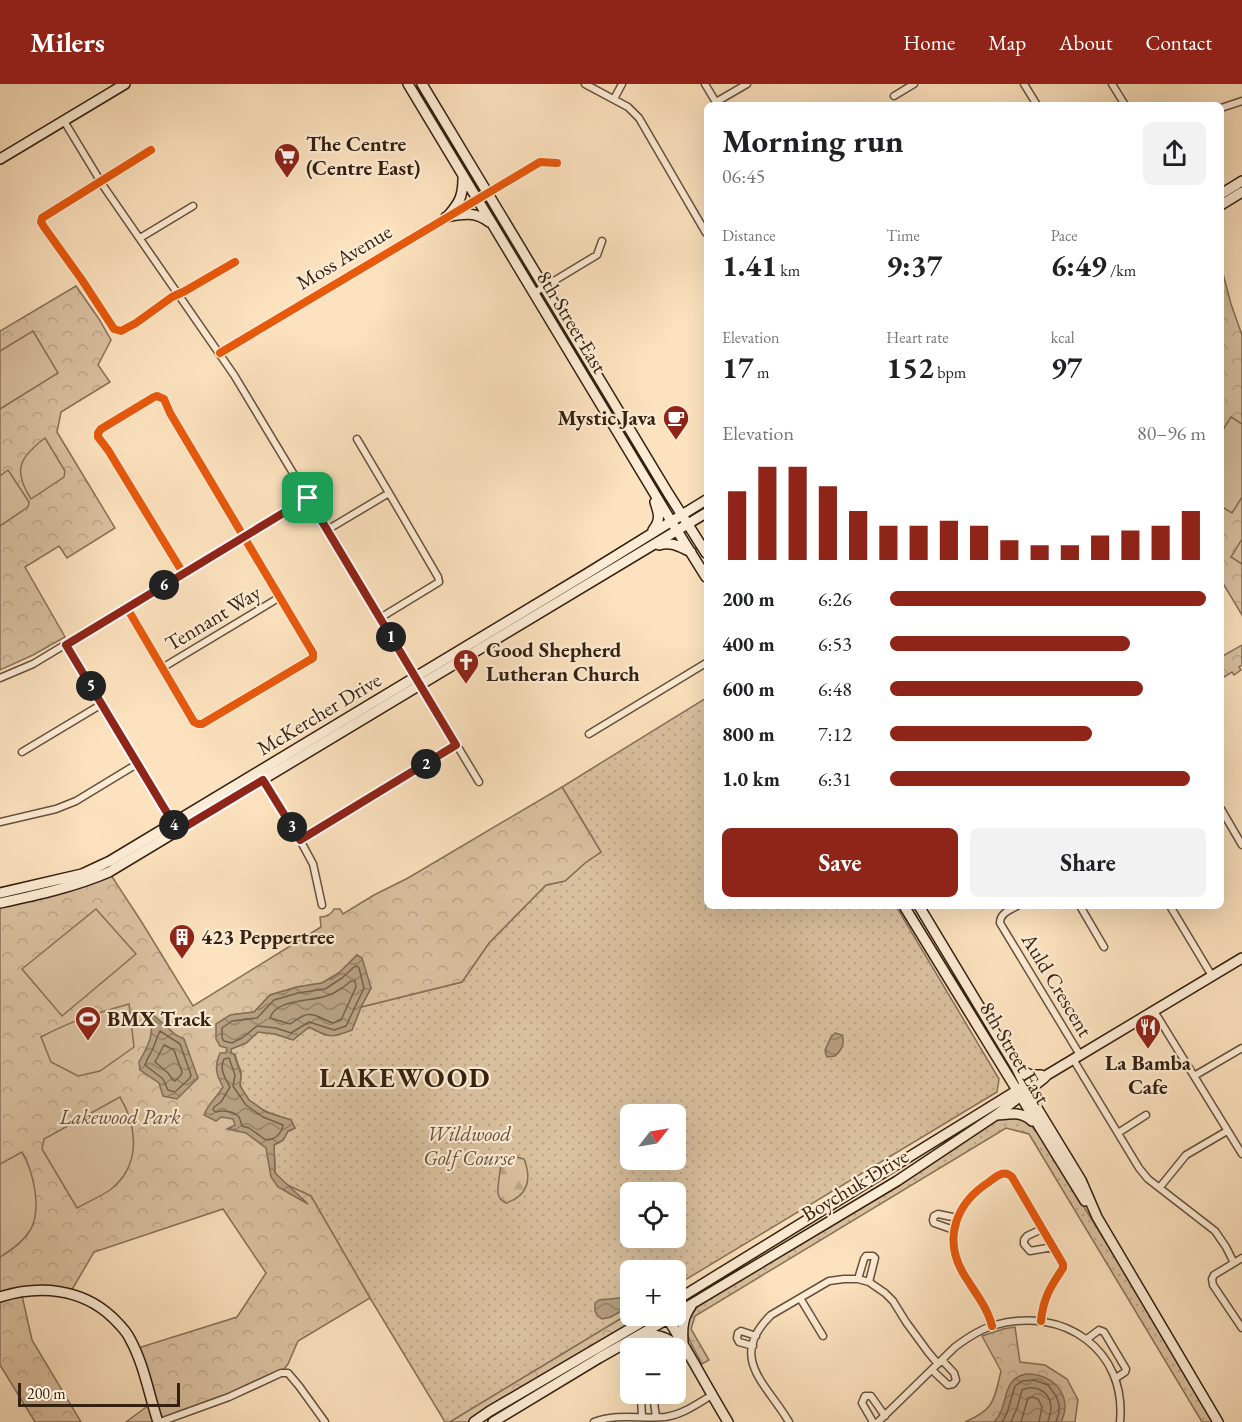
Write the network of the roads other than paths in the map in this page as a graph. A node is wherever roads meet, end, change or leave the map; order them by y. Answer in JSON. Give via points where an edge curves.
{"nodes":[{"id":1,"x":408,"y":84,"type":"edge"},
{"id":2,"x":422,"y":84,"type":"edge"},
{"id":3,"x":585,"y":84,"type":"edge"},
{"id":4,"x":622,"y":84,"type":"edge"},
{"id":5,"x":705,"y":84,"type":"edge"},
{"id":6,"x":747,"y":84,"type":"edge"},
{"id":7,"x":914,"y":84,"type":"edge"},
{"id":8,"x":1024,"y":84,"type":"edge"},
{"id":9,"x":1112,"y":84,"type":"edge"},
{"id":10,"x":119,"y":86,"type":"edge"},
{"id":11,"x":894,"y":96,"type":"dead end"},
{"id":12,"x":614,"y":99,"type":"junction"},
{"id":13,"x":1242,"y":101,"type":"edge"},
{"id":14,"x":716,"y":102,"type":"edge"},
{"id":15,"x":720,"y":102,"type":"edge"},
{"id":16,"x":1035,"y":102,"type":"edge"},
{"id":17,"x":1123,"y":102,"type":"edge"},
{"id":18,"x":1224,"y":107,"type":"edge"},
{"id":19,"x":64,"y":121,"type":"junction"},
{"id":20,"x":151,"y":150,"type":"dead end"},
{"id":21,"x":0,"y":159,"type":"edge"},
{"id":22,"x":556,"y":163,"type":"dead end"},
{"id":23,"x":463,"y":176,"type":"junction"},
{"id":24,"x":100,"y":181,"type":"junction"},
{"id":25,"x":1242,"y":181,"type":"edge"},
{"id":26,"x":1224,"y":192,"type":"edge"},
{"id":27,"x":1242,"y":192,"type":"edge"},
{"id":28,"x":488,"y":193,"type":"junction"},
{"id":29,"x":477,"y":200,"type":"junction"},
{"id":30,"x":1224,"y":203,"type":"edge"},
{"id":31,"x":193,"y":206,"type":"dead end"},
{"id":32,"x":446,"y":218,"type":"junction"},
{"id":33,"x":492,"y":225,"type":"junction"},
{"id":34,"x":704,"y":230,"type":"edge"},
{"id":35,"x":140,"y":238,"type":"junction"},
{"id":36,"x":602,"y":241,"type":"dead end"},
{"id":37,"x":235,"y":262,"type":"dead end"},
{"id":38,"x":544,"y":286,"type":"junction"},
{"id":39,"x":534,"y":293,"type":"junction"},
{"id":40,"x":179,"y":294,"type":"junction"},
{"id":41,"x":220,"y":353,"type":"junction"},
{"id":42,"x":357,"y":439,"type":"dead end"},
{"id":43,"x":646,"y":480,"type":"junction"},
{"id":44,"x":389,"y":493,"type":"junction"},
{"id":45,"x":668,"y":493,"type":"junction"},
{"id":46,"x":308,"y":498,"type":"junction"},
{"id":47,"x":703,"y":502,"type":"edge"},
{"id":48,"x":683,"y":514,"type":"junction"},
{"id":49,"x":704,"y":515,"type":"edge"},
{"id":50,"x":704,"y":519,"type":"edge"},
{"id":51,"x":671,"y":521,"type":"junction"},
{"id":52,"x":689,"y":524,"type":"junction"},
{"id":53,"x":327,"y":530,"type":"junction"},
{"id":54,"x":677,"y":531,"type":"junction"},
{"id":55,"x":649,"y":535,"type":"junction"},
{"id":56,"x":245,"y":536,"type":"junction"},
{"id":57,"x":648,"y":549,"type":"junction"},
{"id":58,"x":704,"y":549,"type":"edge"},
{"id":59,"x":692,"y":553,"type":"junction"},
{"id":60,"x":183,"y":573,"type":"junction"},
{"id":61,"x":704,"y":574,"type":"edge"},
{"id":62,"x":280,"y":597,"type":"junction"},
{"id":63,"x":127,"y":608,"type":"junction"},
{"id":64,"x":380,"y":618,"type":"junction"},
{"id":65,"x":66,"y":645,"type":"junction"},
{"id":66,"x":704,"y":664,"type":"edge"},
{"id":67,"x":162,"y":668,"type":"junction"},
{"id":68,"x":415,"y":677,"type":"junction"},
{"id":69,"x":0,"y":678,"type":"edge"},
{"id":70,"x":420,"y":686,"type":"junction"},
{"id":71,"x":102,"y":704,"type":"junction"},
{"id":72,"x":589,"y":734,"type":"dead end"},
{"id":73,"x":456,"y":745,"type":"junction"},
{"id":74,"x":22,"y":752,"type":"dead end"},
{"id":75,"x":137,"y":764,"type":"junction"},
{"id":76,"x":263,"y":780,"type":"junction"},
{"id":77,"x":478,"y":782,"type":"dead end"},
{"id":78,"x":1224,"y":814,"type":"edge"},
{"id":79,"x":0,"y":822,"type":"edge"},
{"id":80,"x":175,"y":827,"type":"junction"},
{"id":81,"x":300,"y":840,"type":"junction"},
{"id":82,"x":1242,"y":845,"type":"edge"},
{"id":83,"x":0,"y":893,"type":"edge"},
{"id":84,"x":0,"y":903,"type":"edge"},
{"id":85,"x":322,"y":905,"type":"dead end"},
{"id":86,"x":906,"y":909,"type":"edge"},
{"id":87,"x":921,"y":909,"type":"edge"},
{"id":88,"x":1011,"y":909,"type":"edge"},
{"id":89,"x":1082,"y":909,"type":"edge"},
{"id":90,"x":1172,"y":909,"type":"edge"},
{"id":91,"x":1104,"y":947,"type":"dead end"},
{"id":92,"x":1242,"y":958,"type":"edge"},
{"id":93,"x":1212,"y":976,"type":"junction"},
{"id":94,"x":1154,"y":1011,"type":"junction"},
{"id":95,"x":1242,"y":1048,"type":"edge"},
{"id":96,"x":1077,"y":1057,"type":"junction"},
{"id":97,"x":1017,"y":1069,"type":"junction"},
{"id":98,"x":1044,"y":1075,"type":"junction"},
{"id":99,"x":1194,"y":1076,"type":"junction"},
{"id":100,"x":1009,"y":1077,"type":"junction"},
{"id":101,"x":1022,"y":1091,"type":"junction"},
{"id":102,"x":1002,"y":1100,"type":"junction"},
{"id":103,"x":996,"y":1115,"type":"junction"},
{"id":104,"x":1146,"y":1115,"type":"dead end"},
{"id":105,"x":1036,"y":1124,"type":"junction"},
{"id":106,"x":1227,"y":1131,"type":"junction"},
{"id":107,"x":1118,"y":1132,"type":"junction"},
{"id":108,"x":1242,"y":1154,"type":"edge"},
{"id":109,"x":1160,"y":1187,"type":"junction"},
{"id":110,"x":1097,"y":1217,"type":"junction"},
{"id":111,"x":957,"y":1218,"type":"junction"},
{"id":112,"x":1042,"y":1228,"type":"junction"},
{"id":113,"x":954,"y":1230,"type":"junction"},
{"id":114,"x":1053,"y":1247,"type":"junction"},
{"id":115,"x":1242,"y":1258,"type":"edge"},
{"id":116,"x":1234,"y":1263,"type":"junction"},
{"id":117,"x":858,"y":1279,"type":"junction"},
{"id":118,"x":869,"y":1282,"type":"junction"},
{"id":119,"x":686,"y":1295,"type":"edge"},
{"id":120,"x":0,"y":1297,"type":"edge"},
{"id":121,"x":800,"y":1298,"type":"junction"},
{"id":122,"x":695,"y":1302,"type":"junction"},
{"id":123,"x":686,"y":1307,"type":"edge"},
{"id":124,"x":1041,"y":1321,"type":"junction"},
{"id":125,"x":1241,"y":1324,"type":"edge"},
{"id":126,"x":635,"y":1326,"type":"edge"},
{"id":127,"x":654,"y":1326,"type":"edge"},
{"id":128,"x":992,"y":1326,"type":"junction"},
{"id":129,"x":756,"y":1336,"type":"junction"},
{"id":130,"x":823,"y":1336,"type":"dead end"},
{"id":131,"x":635,"y":1338,"type":"edge"},
{"id":132,"x":642,"y":1338,"type":"edge"},
{"id":133,"x":667,"y":1338,"type":"edge"},
{"id":134,"x":682,"y":1338,"type":"edge"},
{"id":135,"x":1087,"y":1339,"type":"junction"},
{"id":136,"x":753,"y":1346,"type":"junction"},
{"id":137,"x":620,"y":1347,"type":"edge"},
{"id":138,"x":686,"y":1351,"type":"edge"},
{"id":139,"x":940,"y":1362,"type":"junction"},
{"id":140,"x":932,"y":1370,"type":"junction"},
{"id":141,"x":1116,"y":1378,"type":"junction"},
{"id":142,"x":712,"y":1395,"type":"junction"},
{"id":143,"x":641,"y":1404,"type":"edge"},
{"id":144,"x":654,"y":1404,"type":"edge"},
{"id":145,"x":885,"y":1416,"type":"junction"},
{"id":146,"x":642,"y":1417,"type":"junction"},
{"id":147,"x":656,"y":1417,"type":"junction"},
{"id":148,"x":159,"y":1422,"type":"edge"},
{"id":149,"x":326,"y":1422,"type":"edge"},
{"id":150,"x":474,"y":1422,"type":"edge"},
{"id":151,"x":493,"y":1422,"type":"edge"},
{"id":152,"x":594,"y":1422,"type":"edge"},
{"id":153,"x":728,"y":1422,"type":"edge"},
{"id":154,"x":789,"y":1422,"type":"edge"},
{"id":155,"x":873,"y":1422,"type":"edge"},
{"id":156,"x":878,"y":1422,"type":"edge"},
{"id":157,"x":1120,"y":1422,"type":"edge"},
{"id":158,"x":1218,"y":1422,"type":"edge"}],
"edges":[{"from":1,"to":23,"type":"main road","name":"8th Street East"},
{"from":2,"to":28,"type":"main road","name":"8th Street East"},
{"from":3,"to":12,"type":"street"},
{"from":4,"to":12,"type":"street"},
{"from":5,"to":14,"type":"street"},
{"from":6,"to":15,"type":"street"},
{"from":7,"to":11,"type":"street"},
{"from":8,"to":16,"type":"street"},
{"from":9,"to":17,"type":"street"},
{"from":10,"to":19,"type":"main road"},
{"from":12,"to":34,"type":"street","via":[[639,118]]},
{"from":13,"to":18,"type":"street"},
{"from":19,"to":21,"type":"main road"},
{"from":19,"to":24,"type":"street"},
{"from":20,"to":24,"type":"street"},
{"from":22,"to":28,"type":"street","name":"Moss Avenue","via":[[540,162]]},
{"from":23,"to":29,"type":"main road","name":"8th Street East"},
{"from":23,"to":32,"type":"main road","via":[[461,198]]},
{"from":24,"to":35,"type":"street"},
{"from":24,"to":40,"type":"street","via":[[44,215],[41,222],[114,329],[122,331]]},
{"from":25,"to":26,"type":"main road"},
{"from":27,"to":30,"type":"main road"},
{"from":28,"to":29,"type":"street","name":"Moss Avenue"},
{"from":28,"to":38,"type":"main road","name":"8th Street East"},
{"from":29,"to":32,"type":"street","name":"Moss Avenue"},
{"from":29,"to":33,"type":"main road","name":"8th Street East"},
{"from":31,"to":35,"type":"street"},
{"from":32,"to":33,"type":"main road","via":[[473,213]]},
{"from":32,"to":41,"type":"street","name":"Moss Avenue"},
{"from":33,"to":39,"type":"main road","name":"8th Street East"},
{"from":35,"to":40,"type":"street"},
{"from":36,"to":38,"type":"street","via":[[597,255]]},
{"from":37,"to":40,"type":"street"},
{"from":38,"to":39,"type":"street"},
{"from":38,"to":45,"type":"main road","name":"8th Street East"},
{"from":39,"to":43,"type":"main road","name":"8th Street East"},
{"from":40,"to":41,"type":"street"},
{"from":41,"to":46,"type":"street"},
{"from":42,"to":44,"type":"street"},
{"from":43,"to":51,"type":"main road","name":"8th Street East"},
{"from":43,"to":55,"type":"main road","via":[[659,513],[658,523]]},
{"from":44,"to":53,"type":"street"},
{"from":44,"to":64,"type":"street","via":[[439,582]]},
{"from":45,"to":47,"type":"main road","via":[[687,504]]},
{"from":45,"to":48,"type":"main road","name":"8th Street East"},
{"from":46,"to":53,"type":"street"},
{"from":46,"to":56,"type":"street"},
{"from":47,"to":48,"type":"main road","name":"McKercher Drive"},
{"from":48,"to":51,"type":"main road","name":"McKercher Drive"},
{"from":48,"to":52,"type":"main road","name":"8th Street East"},
{"from":49,"to":52,"type":"main road","name":"McKercher Drive"},
{"from":50,"to":58,"type":"main road","via":[[699,530]]},
{"from":51,"to":54,"type":"main road","name":"8th Street East"},
{"from":51,"to":55,"type":"main road","name":"McKercher Drive"},
{"from":52,"to":54,"type":"main road","name":"McKercher Drive"},
{"from":52,"to":58,"type":"main road","name":"8th Street East"},
{"from":53,"to":64,"type":"street"},
{"from":54,"to":57,"type":"main road","name":"McKercher Drive"},
{"from":54,"to":59,"type":"main road","name":"8th Street East"},
{"from":55,"to":68,"type":"main road","name":"McKercher Drive"},
{"from":56,"to":60,"type":"street"},
{"from":56,"to":60,"type":"street","via":[[164,399],[154,397],[101,429],[98,437]]},
{"from":56,"to":62,"type":"street"},
{"from":57,"to":59,"type":"main road","via":[[664,543]]},
{"from":57,"to":70,"type":"main road","name":"McKercher Drive"},
{"from":59,"to":61,"type":"main road","name":"8th Street East"},
{"from":60,"to":63,"type":"street"},
{"from":62,"to":67,"type":"street","name":"Tennant Way"},
{"from":62,"to":67,"type":"street","via":[[313,653],[307,662],[202,724],[194,722]]},
{"from":63,"to":65,"type":"street"},
{"from":63,"to":67,"type":"street"},
{"from":64,"to":68,"type":"street"},
{"from":65,"to":69,"type":"street"},
{"from":65,"to":71,"type":"street"},
{"from":66,"to":72,"type":"street"},
{"from":68,"to":70,"type":"street"},
{"from":68,"to":80,"type":"main road","name":"McKercher Drive"},
{"from":70,"to":73,"type":"street"},
{"from":70,"to":76,"type":"main road","name":"McKercher Drive"},
{"from":71,"to":74,"type":"street"},
{"from":71,"to":75,"type":"street"},
{"from":73,"to":77,"type":"street"},
{"from":73,"to":81,"type":"street"},
{"from":75,"to":79,"type":"street","via":[[76,801]]},
{"from":75,"to":80,"type":"street"},
{"from":76,"to":80,"type":"main road","name":"McKercher Drive"},
{"from":76,"to":81,"type":"street"},
{"from":78,"to":82,"type":"street"},
{"from":80,"to":83,"type":"main road","name":"McKercher Drive","via":[[82,874]]},
{"from":80,"to":84,"type":"main road","name":"McKercher Drive","via":[[92,880]]},
{"from":81,"to":85,"type":"street","via":[[313,864]]},
{"from":86,"to":100,"type":"main road","name":"8th Street East"},
{"from":87,"to":97,"type":"main road","name":"8th Street East"},
{"from":88,"to":96,"type":"street","name":"Auld Crescent","via":[[1000,923]]},
{"from":89,"to":91,"type":"street"},
{"from":90,"to":93,"type":"street"},
{"from":92,"to":93,"type":"main road","name":"Boychuk Drive"},
{"from":93,"to":94,"type":"main road","name":"Boychuk Drive"},
{"from":94,"to":96,"type":"main road","name":"Boychuk Drive"},
{"from":94,"to":99,"type":"street"},
{"from":95,"to":99,"type":"street"},
{"from":96,"to":98,"type":"main road","name":"Boychuk Drive"},
{"from":96,"to":107,"type":"street"},
{"from":97,"to":98,"type":"main road"},
{"from":97,"to":101,"type":"main road","name":"8th Street East"},
{"from":98,"to":101,"type":"main road","name":"Boychuk Drive"},
{"from":99,"to":106,"type":"street"},
{"from":100,"to":101,"type":"main road","name":"8th Street East"},
{"from":100,"to":102,"type":"main road"},
{"from":101,"to":102,"type":"main road","name":"Boychuk Drive"},
{"from":101,"to":103,"type":"main road","name":"Boychuk Drive"},
{"from":101,"to":105,"type":"main road","name":"8th Street East"},
{"from":101,"to":110,"type":"main road","name":"8th Street East","via":[[1081,1180]]},
{"from":102,"to":119,"type":"main road","name":"Boychuk Drive"},
{"from":103,"to":105,"type":"main road","via":[[1025,1115]]},
{"from":103,"to":122,"type":"main road","name":"Boychuk Drive","via":[[897,1181]]},
{"from":104,"to":107,"type":"street"},
{"from":105,"to":110,"type":"main road","name":"8th Street East"},
{"from":106,"to":108,"type":"street"},
{"from":106,"to":109,"type":"street","via":[[1186,1155]]},
{"from":107,"to":109,"type":"street","via":[[1139,1168]]},
{"from":109,"to":116,"type":"street","via":[[1215,1232]]},
{"from":110,"to":158,"type":"main road","name":"8th Street East"},
{"from":111,"to":112,"type":"street","via":[[970,1197],[1005,1173],[1010,1174]]},
{"from":111,"to":113,"type":"street"},
{"from":111,"to":113,"type":"street","via":[[938,1214],[933,1220]]},
{"from":112,"to":114,"type":"street"},
{"from":112,"to":114,"type":"street","via":[[1027,1236],[1024,1244],[1030,1251]]},
{"from":113,"to":128,"type":"street","via":[[955,1254]]},
{"from":114,"to":124,"type":"street","via":[[1063,1268],[1050,1287]]},
{"from":115,"to":116,"type":"street"},
{"from":116,"to":125,"type":"street","via":[[1212,1279]]},
{"from":117,"to":118,"type":"street"},
{"from":117,"to":118,"type":"street","via":[[864,1259],[873,1256],[875,1263]]},
{"from":117,"to":121,"type":"street","via":[[829,1281]]},
{"from":118,"to":139,"type":"street","via":[[885,1293]]},
{"from":120,"to":148,"type":"main road","via":[[21,1291],[56,1290],[87,1299],[108,1313],[125,1330],[135,1348]]},
{"from":121,"to":129,"type":"street","via":[[771,1315]]},
{"from":121,"to":130,"type":"street"},
{"from":122,"to":123,"type":"main road","name":"Boychuk Drive"},
{"from":122,"to":134,"type":"main road","via":[[686,1315]]},
{"from":124,"to":128,"type":"street"},
{"from":124,"to":135,"type":"street","via":[[1072,1329]]},
{"from":126,"to":150,"type":"main road"},
{"from":127,"to":131,"type":"main road","name":"Boychuk Drive"},
{"from":128,"to":139,"type":"street","via":[[955,1347]]},
{"from":129,"to":136,"type":"street"},
{"from":129,"to":136,"type":"street","via":[[738,1333],[739,1342]]},
{"from":132,"to":133,"type":"main road","via":[[653,1334]]},
{"from":135,"to":141,"type":"street","via":[[1105,1357]]},
{"from":135,"to":141,"type":"street","via":[[1099,1330],[1104,1332],[1126,1369]]},
{"from":136,"to":154,"type":"street","via":[[756,1374]]},
{"from":137,"to":151,"type":"main road","name":"Boychuk Drive"},
{"from":138,"to":142,"type":"main road"},
{"from":139,"to":140,"type":"street"},
{"from":139,"to":140,"type":"street","via":[[954,1373],[953,1384],[948,1385]]},
{"from":140,"to":145,"type":"street"},
{"from":141,"to":157,"type":"street"},
{"from":142,"to":147,"type":"street","via":[[678,1414]]},
{"from":142,"to":153,"type":"main road"},
{"from":143,"to":146,"type":"street"},
{"from":144,"to":147,"type":"street"},
{"from":145,"to":155,"type":"street","via":[[872,1396],[865,1396],[862,1402]]},
{"from":145,"to":156,"type":"street"},
{"from":146,"to":147,"type":"street"},
{"from":146,"to":152,"type":"street"},
{"from":148,"to":149,"type":"street","via":[[281,1373],[291,1375]]}]}
